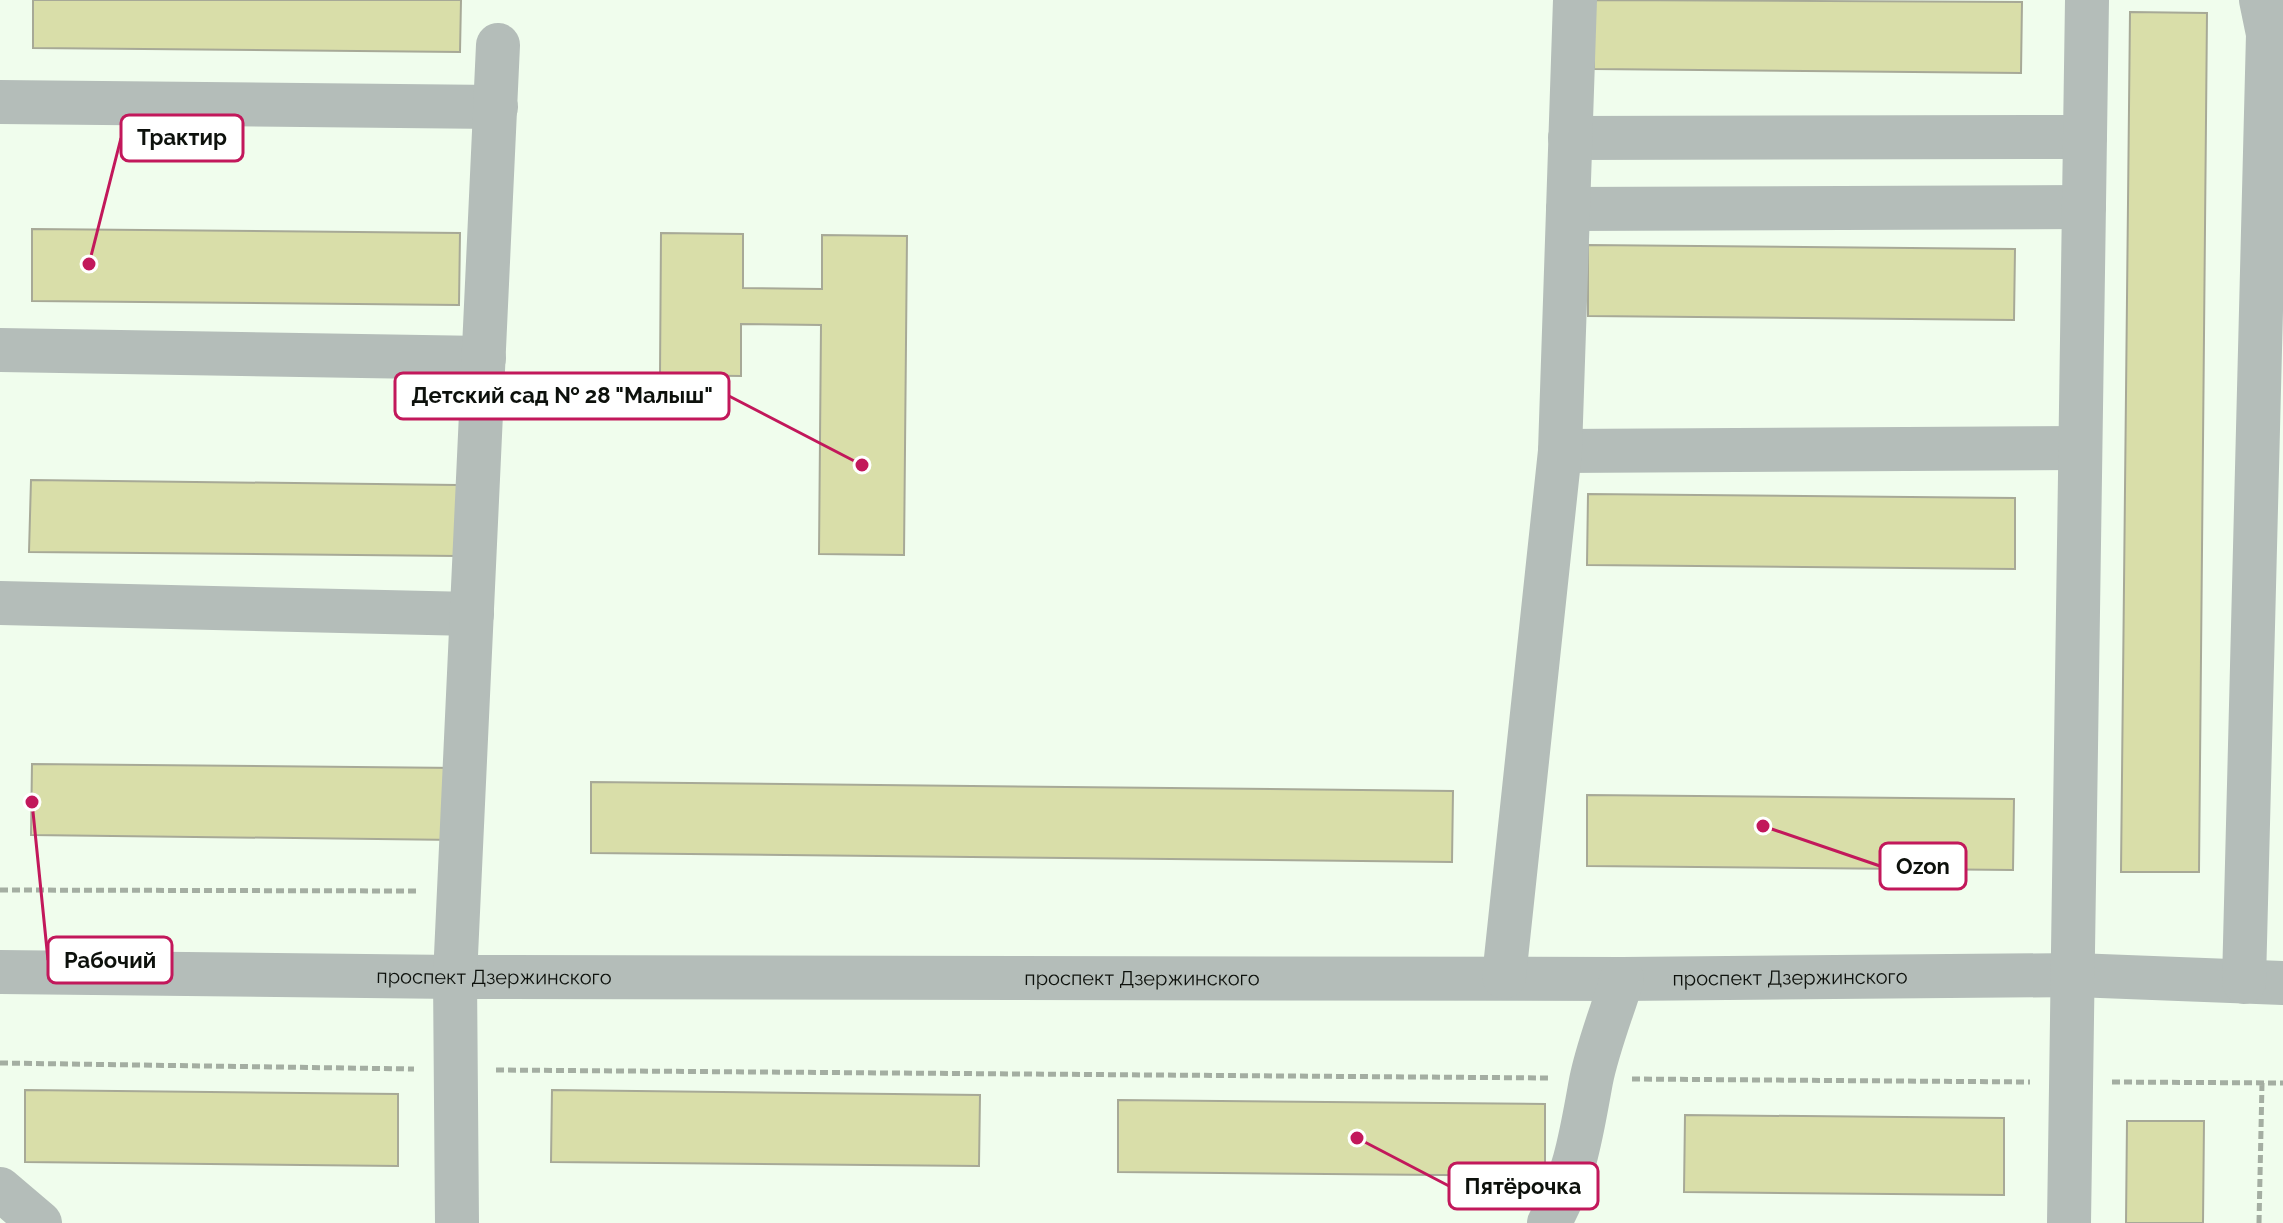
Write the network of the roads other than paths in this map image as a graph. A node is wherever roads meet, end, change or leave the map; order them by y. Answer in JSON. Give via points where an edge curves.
{"nodes":[{"id":1,"x":1575,"y":0,"type":"edge"},
{"id":2,"x":2087,"y":0,"type":"edge"},
{"id":3,"x":2261,"y":0,"type":"edge"},
{"id":4,"x":498,"y":45,"type":"dead end"},
{"id":5,"x":0,"y":102,"type":"edge"},
{"id":6,"x":496,"y":107,"type":"junction"},
{"id":7,"x":2085,"y":137,"type":"junction"},
{"id":8,"x":1570,"y":138,"type":"junction"},
{"id":9,"x":2084,"y":207,"type":"junction"},
{"id":10,"x":1568,"y":209,"type":"junction"},
{"id":11,"x":0,"y":350,"type":"edge"},
{"id":12,"x":484,"y":358,"type":"junction"},
{"id":13,"x":2080,"y":448,"type":"junction"},
{"id":14,"x":1560,"y":451,"type":"junction"},
{"id":15,"x":0,"y":603,"type":"edge"},
{"id":16,"x":472,"y":614,"type":"junction"},
{"id":17,"x":0,"y":972,"type":"edge"},
{"id":18,"x":2075,"y":975,"type":"junction"},
{"id":19,"x":455,"y":977,"type":"junction"},
{"id":20,"x":1504,"y":977,"type":"junction"},
{"id":21,"x":1622,"y":979,"type":"junction"},
{"id":22,"x":2264,"y":983,"type":"edge"},
{"id":23,"x":0,"y":1189,"type":"edge"},
{"id":24,"x":40,"y":1223,"type":"edge"},
{"id":25,"x":457,"y":1223,"type":"edge"},
{"id":26,"x":1549,"y":1223,"type":"edge"},
{"id":27,"x":2069,"y":1223,"type":"edge"}],
"edges":[{"from":1,"to":8,"type":"street"},
{"from":2,"to":7,"type":"street"},
{"from":3,"to":22,"type":"street","via":[[2268,34]]},
{"from":4,"to":6,"type":"street"},
{"from":5,"to":6,"type":"street"},
{"from":6,"to":12,"type":"street"},
{"from":7,"to":8,"type":"street"},
{"from":7,"to":9,"type":"street"},
{"from":8,"to":10,"type":"street"},
{"from":9,"to":10,"type":"street"},
{"from":9,"to":13,"type":"street"},
{"from":10,"to":14,"type":"street"},
{"from":11,"to":12,"type":"street"},
{"from":12,"to":16,"type":"street"},
{"from":13,"to":14,"type":"street"},
{"from":13,"to":18,"type":"street"},
{"from":14,"to":20,"type":"street"},
{"from":15,"to":16,"type":"street"},
{"from":16,"to":19,"type":"street"},
{"from":17,"to":19,"type":"street","name":"проспект Дзержинского"},
{"from":18,"to":21,"type":"street","name":"проспект Дзержинского"},
{"from":18,"to":22,"type":"street","name":"проспект Дзержинского"},
{"from":18,"to":27,"type":"street"},
{"from":19,"to":20,"type":"street","name":"проспект Дзержинского"},
{"from":19,"to":25,"type":"street"},
{"from":20,"to":21,"type":"street","name":"проспект Дзержинского"},
{"from":21,"to":26,"type":"street","via":[[1591,1079],[1585,1128],[1563,1200]]},
{"from":23,"to":24,"type":"street"}]}
